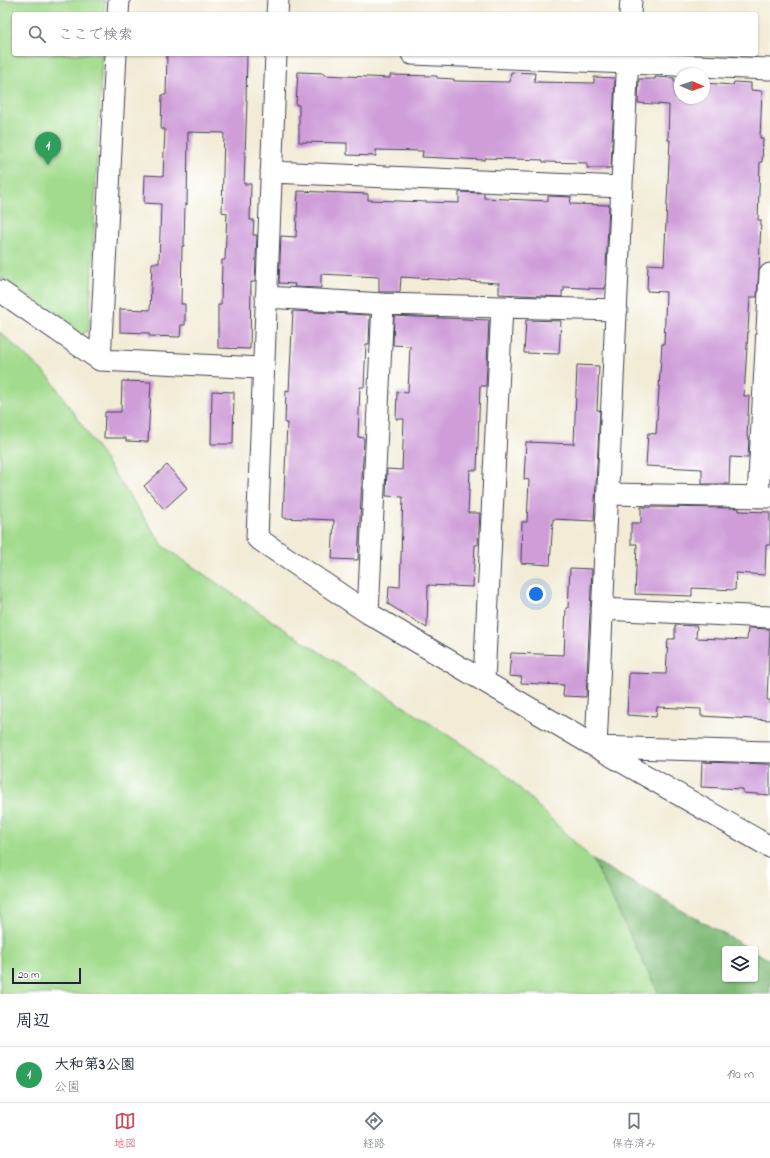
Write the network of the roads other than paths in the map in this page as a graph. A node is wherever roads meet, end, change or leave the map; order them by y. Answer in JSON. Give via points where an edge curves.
{"nodes":[{"id":1,"x":119,"y":0,"type":"edge"},
{"id":2,"x":278,"y":0,"type":"edge"},
{"id":3,"x":631,"y":0,"type":"edge"},
{"id":4,"x":118,"y":12,"type":"edge"},
{"id":5,"x":277,"y":12,"type":"edge"},
{"id":6,"x":630,"y":12,"type":"edge"},
{"id":7,"x":116,"y":56,"type":"edge"},
{"id":8,"x":276,"y":56,"type":"edge"},
{"id":9,"x":498,"y":56,"type":"edge"},
{"id":10,"x":628,"y":59,"type":"edge"},
{"id":11,"x":770,"y":69,"type":"edge"},
{"id":12,"x":271,"y":172,"type":"junction"},
{"id":13,"x":622,"y":187,"type":"junction"},
{"id":14,"x":770,"y":274,"type":"edge"},
{"id":15,"x":0,"y":291,"type":"edge"},
{"id":16,"x":266,"y":297,"type":"junction"},
{"id":17,"x":384,"y":304,"type":"junction"},
{"id":18,"x":502,"y":307,"type":"junction"},
{"id":19,"x":617,"y":310,"type":"junction"},
{"id":20,"x":100,"y":360,"type":"junction"},
{"id":21,"x":263,"y":368,"type":"junction"},
{"id":22,"x":608,"y":494,"type":"junction"},
{"id":23,"x":764,"y":497,"type":"edge"},
{"id":24,"x":602,"y":609,"type":"junction"},
{"id":25,"x":368,"y":613,"type":"junction"},
{"id":26,"x":770,"y":617,"type":"edge"},
{"id":27,"x":484,"y":681,"type":"junction"},
{"id":28,"x":596,"y":747,"type":"junction"},
{"id":29,"x":770,"y":752,"type":"edge"},
{"id":30,"x":770,"y":847,"type":"edge"}],
"edges":[{"from":1,"to":4,"type":"street"},
{"from":2,"to":5,"type":"street"},
{"from":3,"to":6,"type":"street"},
{"from":7,"to":20,"type":"street"},
{"from":8,"to":12,"type":"street"},
{"from":9,"to":10,"type":"street"},
{"from":10,"to":11,"type":"street"},
{"from":10,"to":13,"type":"street"},
{"from":12,"to":13,"type":"street"},
{"from":12,"to":16,"type":"street"},
{"from":13,"to":19,"type":"street"},
{"from":14,"to":23,"type":"street"},
{"from":15,"to":20,"type":"street"},
{"from":16,"to":17,"type":"street"},
{"from":16,"to":21,"type":"street"},
{"from":17,"to":18,"type":"street"},
{"from":17,"to":25,"type":"street"},
{"from":18,"to":19,"type":"street"},
{"from":18,"to":27,"type":"street"},
{"from":19,"to":22,"type":"street"},
{"from":20,"to":21,"type":"street"},
{"from":21,"to":25,"type":"street","via":[[257,538]]},
{"from":22,"to":23,"type":"street"},
{"from":22,"to":24,"type":"street"},
{"from":24,"to":26,"type":"street"},
{"from":24,"to":28,"type":"street"},
{"from":25,"to":27,"type":"street"},
{"from":27,"to":28,"type":"street"},
{"from":28,"to":29,"type":"street"},
{"from":28,"to":30,"type":"street"}]}
